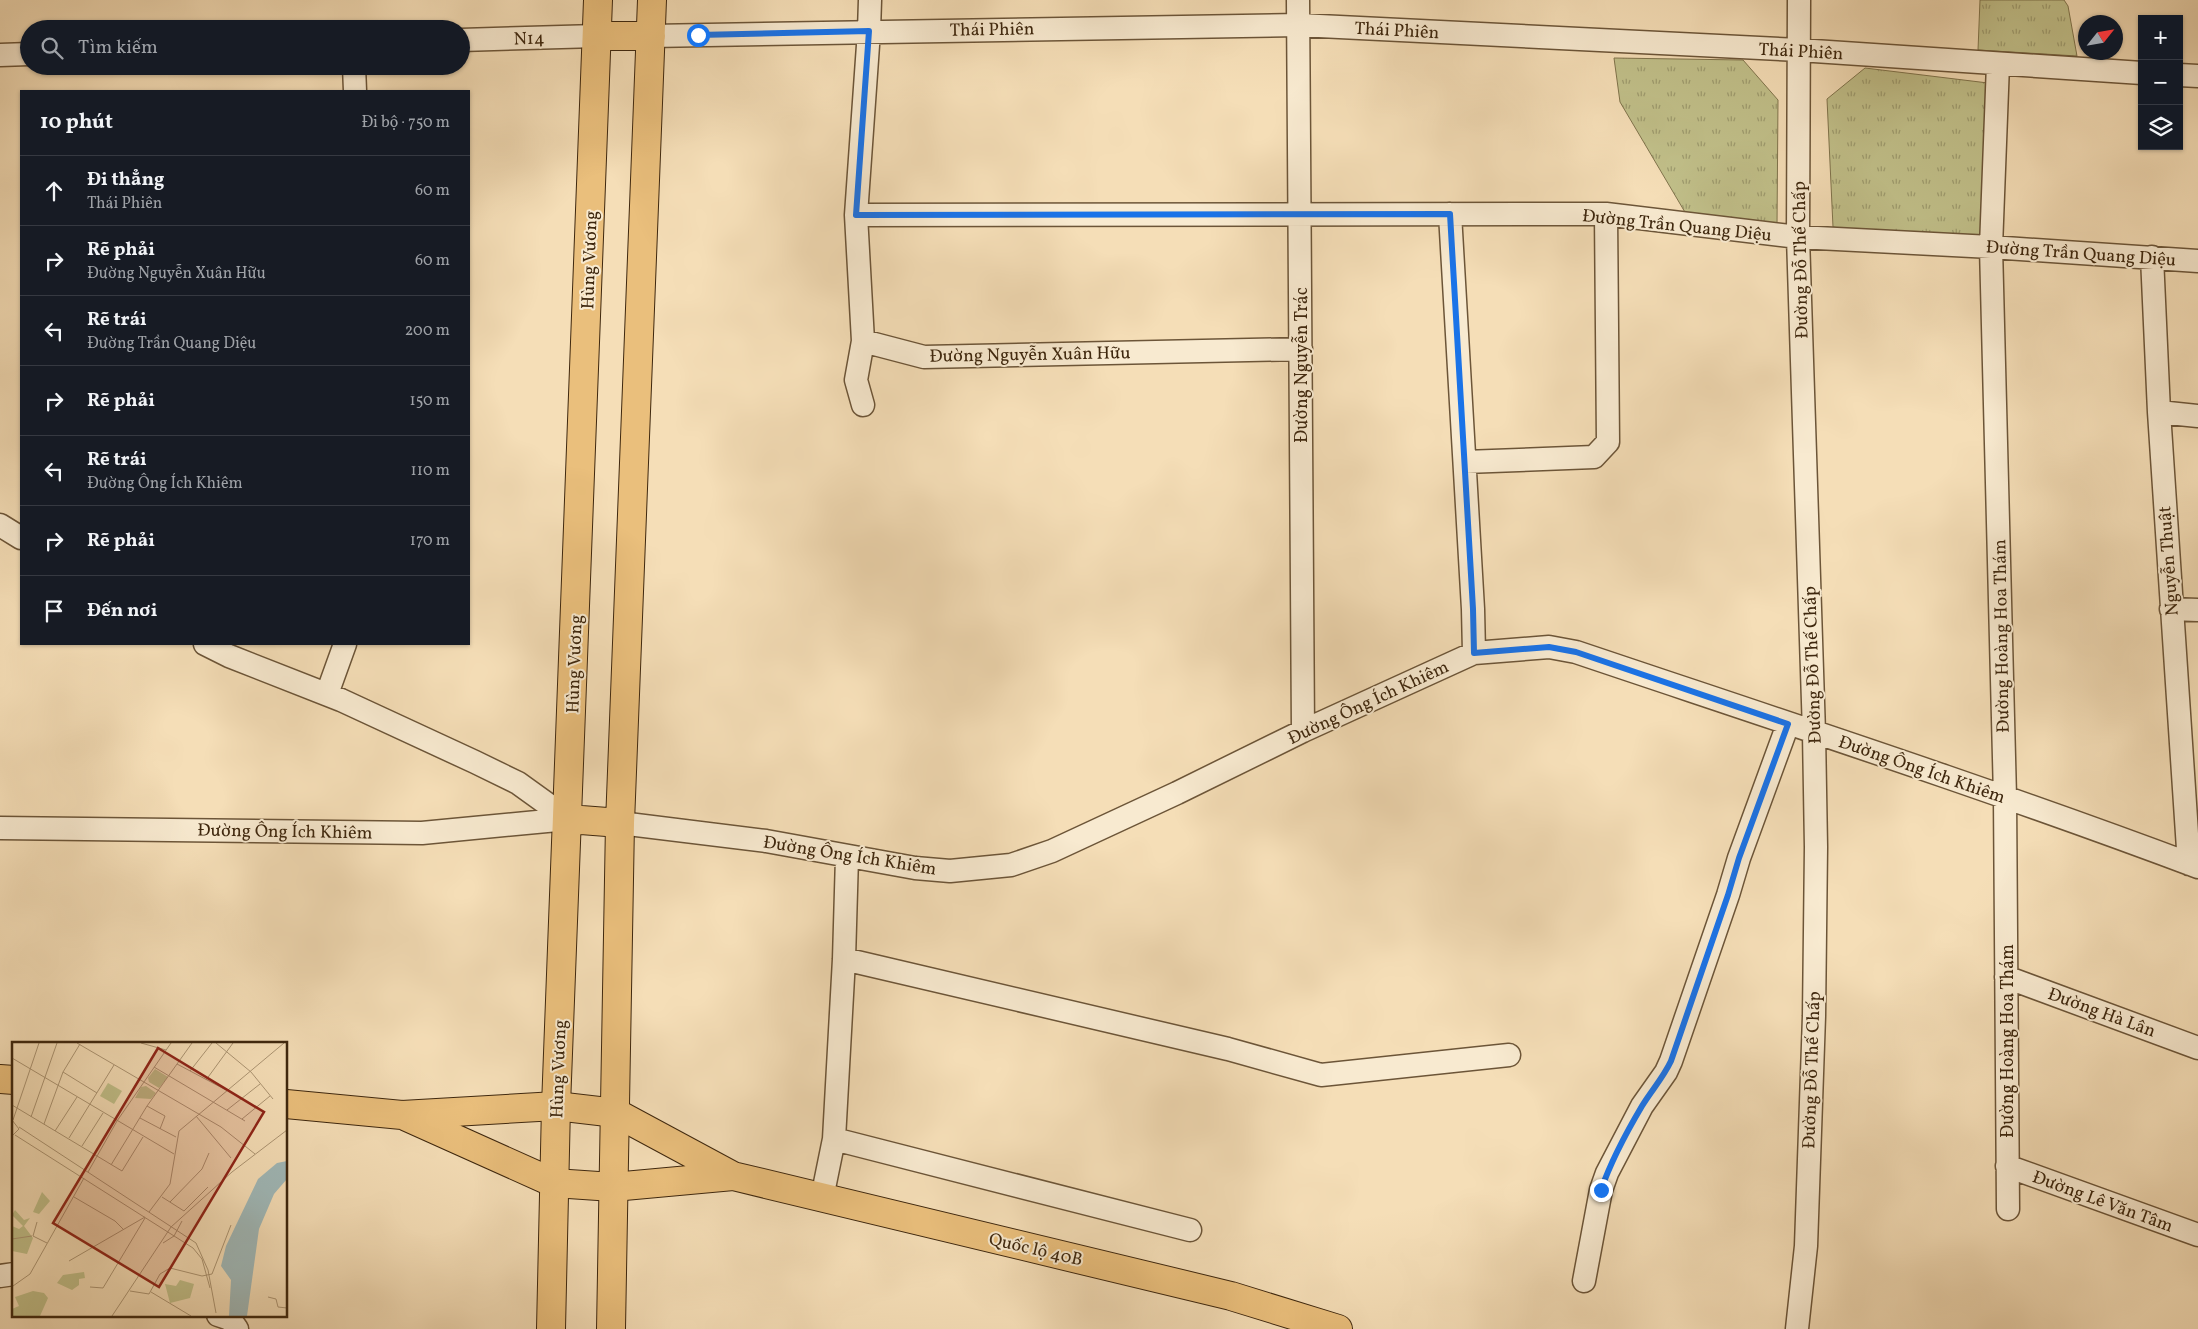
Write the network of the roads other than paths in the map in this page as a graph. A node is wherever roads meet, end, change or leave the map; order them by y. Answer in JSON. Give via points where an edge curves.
{"nodes":[{"id":1,"x":598,"y":0,"type":"edge"},
{"id":2,"x":652,"y":0,"type":"edge"},
{"id":3,"x":870,"y":0,"type":"edge"},
{"id":4,"x":1298,"y":0,"type":"edge"},
{"id":5,"x":1799,"y":0,"type":"edge"},
{"id":6,"x":1298,"y":25,"type":"junction"},
{"id":7,"x":869,"y":31,"type":"junction"},
{"id":8,"x":597,"y":36,"type":"junction"},
{"id":9,"x":651,"y":36,"type":"junction"},
{"id":10,"x":470,"y":40,"type":"edge"},
{"id":11,"x":1799,"y":50,"type":"junction"},
{"id":12,"x":20,"y":54,"type":"edge"},
{"id":13,"x":0,"y":55,"type":"edge"},
{"id":14,"x":1998,"y":64,"type":"junction"},
{"id":15,"x":2138,"y":73,"type":"edge"},
{"id":16,"x":354,"y":75,"type":"edge"},
{"id":17,"x":2183,"y":75,"type":"edge"},
{"id":18,"x":2198,"y":76,"type":"edge"},
{"id":19,"x":354,"y":90,"type":"edge"},
{"id":20,"x":1300,"y":214,"type":"junction"},
{"id":21,"x":1450,"y":214,"type":"junction"},
{"id":22,"x":1606,"y":214,"type":"junction"},
{"id":23,"x":856,"y":215,"type":"junction"},
{"id":24,"x":1798,"y":237,"type":"junction"},
{"id":25,"x":1991,"y":247,"type":"junction"},
{"id":26,"x":2152,"y":257,"type":"junction"},
{"id":27,"x":2198,"y":261,"type":"edge"},
{"id":28,"x":862,"y":341,"type":"junction"},
{"id":29,"x":1301,"y":349,"type":"junction"},
{"id":30,"x":863,"y":405,"type":"dead end"},
{"id":31,"x":2159,"y":412,"type":"junction"},
{"id":32,"x":2198,"y":416,"type":"edge"},
{"id":33,"x":1465,"y":462,"type":"junction"},
{"id":34,"x":0,"y":525,"type":"edge"},
{"id":35,"x":20,"y":537,"type":"edge"},
{"id":36,"x":2171,"y":609,"type":"junction"},
{"id":37,"x":2198,"y":610,"type":"edge"},
{"id":38,"x":207,"y":645,"type":"edge"},
{"id":39,"x":346,"y":645,"type":"edge"},
{"id":40,"x":1474,"y":653,"type":"junction"},
{"id":41,"x":327,"y":694,"type":"junction"},
{"id":42,"x":1788,"y":724,"type":"junction"},
{"id":43,"x":1303,"y":731,"type":"junction"},
{"id":44,"x":1814,"y":733,"type":"junction"},
{"id":45,"x":2005,"y":798,"type":"junction"},
{"id":46,"x":568,"y":819,"type":"junction"},
{"id":47,"x":620,"y":823,"type":"junction"},
{"id":48,"x":0,"y":828,"type":"edge"},
{"id":49,"x":847,"y":857,"type":"junction"},
{"id":50,"x":2194,"y":866,"type":"edge"},
{"id":51,"x":844,"y":959,"type":"junction"},
{"id":52,"x":2006,"y":977,"type":"junction"},
{"id":53,"x":2198,"y":1048,"type":"edge"},
{"id":54,"x":1509,"y":1055,"type":"dead end"},
{"id":55,"x":288,"y":1104,"type":"edge"},
{"id":56,"x":556,"y":1106,"type":"junction"},
{"id":57,"x":616,"y":1113,"type":"junction"},
{"id":58,"x":402,"y":1114,"type":"junction"},
{"id":59,"x":834,"y":1138,"type":"junction"},
{"id":60,"x":2007,"y":1166,"type":"junction"},
{"id":61,"x":734,"y":1176,"type":"junction"},
{"id":62,"x":554,"y":1183,"type":"junction"},
{"id":63,"x":613,"y":1187,"type":"junction"},
{"id":64,"x":822,"y":1198,"type":"junction"},
{"id":65,"x":2008,"y":1209,"type":"dead end"},
{"id":66,"x":1190,"y":1230,"type":"dead end"},
{"id":67,"x":2198,"y":1235,"type":"edge"},
{"id":68,"x":1584,"y":1281,"type":"dead end"},
{"id":69,"x":220,"y":1316,"type":"edge"},
{"id":70,"x":238,"y":1329,"type":"edge"},
{"id":71,"x":551,"y":1329,"type":"edge"},
{"id":72,"x":611,"y":1329,"type":"edge"},
{"id":73,"x":1338,"y":1329,"type":"edge"},
{"id":74,"x":1797,"y":1329,"type":"edge"}],
"edges":[{"from":1,"to":8,"type":"main road","name":"Hùng Vương"},
{"from":2,"to":9,"type":"main road"},
{"from":3,"to":7,"type":"street"},
{"from":4,"to":6,"type":"street","name":"Đường Nguyễn Trác"},
{"from":5,"to":11,"type":"street","name":"Đường Đỗ Thế Chấp"},
{"from":6,"to":7,"type":"street","name":"Thái Phiên"},
{"from":6,"to":11,"type":"street","name":"Thái Phiên"},
{"from":6,"to":20,"type":"street","name":"Đường Nguyễn Trác"},
{"from":7,"to":9,"type":"street","name":"Thái Phiên"},
{"from":7,"to":23,"type":"street"},
{"from":8,"to":9,"type":"main road"},
{"from":8,"to":10,"type":"street","name":"N14"},
{"from":8,"to":46,"type":"main road","name":"Hùng Vương"},
{"from":9,"to":47,"type":"main road"},
{"from":11,"to":14,"type":"street","name":"Thái Phiên"},
{"from":11,"to":24,"type":"street","name":"Đường Đỗ Thế Chấp"},
{"from":12,"to":13,"type":"street"},
{"from":14,"to":15,"type":"street","name":"Thái Phiên"},
{"from":14,"to":25,"type":"street","name":"Đường Hoàng Hoa Thám"},
{"from":16,"to":19,"type":"street"},
{"from":17,"to":18,"type":"street"},
{"from":20,"to":21,"type":"street","name":"Đường Trần Quang Diệu"},
{"from":20,"to":23,"type":"street","name":"Đường Trần Quang Diệu"},
{"from":20,"to":29,"type":"street","name":"Đường Nguyễn Trác"},
{"from":21,"to":22,"type":"street","name":"Đường Trần Quang Diệu"},
{"from":21,"to":33,"type":"street"},
{"from":22,"to":24,"type":"street","name":"Đường Trần Quang Diệu"},
{"from":22,"to":33,"type":"street","via":[[1608,442],[1594,457]]},
{"from":23,"to":28,"type":"street"},
{"from":24,"to":25,"type":"street","name":"Đường Trần Quang Diệu"},
{"from":24,"to":44,"type":"street","name":"Đường Đỗ Thế Chấp"},
{"from":25,"to":26,"type":"street","name":"Đường Trần Quang Diệu"},
{"from":25,"to":45,"type":"street","name":"Đường Hoàng Hoa Thám"},
{"from":26,"to":27,"type":"street","name":"Đường Trần Quang Diệu"},
{"from":26,"to":31,"type":"street","name":"Nguyễn Thuật"},
{"from":28,"to":29,"type":"street","name":"Đường Nguyễn Xuân Hữu","via":[[924,357]]},
{"from":28,"to":30,"type":"street","via":[[856,380]]},
{"from":29,"to":43,"type":"street","name":"Đường Nguyễn Trác"},
{"from":31,"to":32,"type":"street"},
{"from":31,"to":36,"type":"street","name":"Nguyễn Thuật"},
{"from":33,"to":40,"type":"street"},
{"from":34,"to":35,"type":"street"},
{"from":36,"to":37,"type":"street"},
{"from":36,"to":50,"type":"street","name":"Nguyễn Thuật"},
{"from":38,"to":41,"type":"street"},
{"from":39,"to":41,"type":"street"},
{"from":40,"to":42,"type":"street","name":"Đường Ông Ích Khiêm","via":[[1549,647],[1576,652]]},
{"from":40,"to":43,"type":"street","name":"Đường Ông Ích Khiêm"},
{"from":41,"to":46,"type":"street","via":[[518,783]]},
{"from":42,"to":44,"type":"street","name":"Đường Ông Ích Khiêm"},
{"from":42,"to":68,"type":"street","via":[[1671,1061],[1642,1106],[1607,1173]]},
{"from":43,"to":49,"type":"street","name":"Đường Ông Ích Khiêm","via":[[1177,793],[1011,865],[950,871]]},
{"from":44,"to":45,"type":"street","name":"Đường Ông Ích Khiêm"},
{"from":44,"to":74,"type":"street","name":"Đường Đỗ Thế Chấp","via":[[1814,1016],[1806,1246]]},
{"from":45,"to":50,"type":"street","name":"Đường Ông Ích Khiêm"},
{"from":45,"to":52,"type":"street","name":"Đường Hoàng Hoa Thám"},
{"from":46,"to":47,"type":"main road"},
{"from":46,"to":48,"type":"street","name":"Đường Ông Ích Khiêm","via":[[422,833]]},
{"from":46,"to":56,"type":"main road","name":"Hùng Vương"},
{"from":47,"to":49,"type":"street","name":"Đường Ông Ích Khiêm","via":[[766,841]]},
{"from":47,"to":57,"type":"main road"},
{"from":49,"to":51,"type":"street"},
{"from":51,"to":54,"type":"street","via":[[1228,1049],[1321,1075]]},
{"from":51,"to":59,"type":"street"},
{"from":52,"to":53,"type":"street","name":"Đường Hà Lân"},
{"from":52,"to":60,"type":"street","name":"Đường Hoàng Hoa Thám"},
{"from":55,"to":58,"type":"main road"},
{"from":56,"to":57,"type":"main road"},
{"from":56,"to":58,"type":"main road"},
{"from":56,"to":62,"type":"main road","name":"Hùng Vương"},
{"from":57,"to":61,"type":"main road"},
{"from":57,"to":63,"type":"main road"},
{"from":58,"to":62,"type":"main road"},
{"from":59,"to":64,"type":"street"},
{"from":59,"to":66,"type":"street"},
{"from":60,"to":65,"type":"street","name":"Đường Hoàng Hoa Thám"},
{"from":60,"to":67,"type":"street","name":"Đường Lê Văn Tâm"},
{"from":61,"to":63,"type":"main road"},
{"from":61,"to":64,"type":"main road","name":"Quốc lộ 40B"},
{"from":62,"to":63,"type":"main road"},
{"from":62,"to":71,"type":"main road","name":"Hùng Vương"},
{"from":63,"to":72,"type":"main road"},
{"from":64,"to":73,"type":"main road","name":"Quốc lộ 40B","via":[[1231,1296]]},
{"from":69,"to":70,"type":"street"}]}
